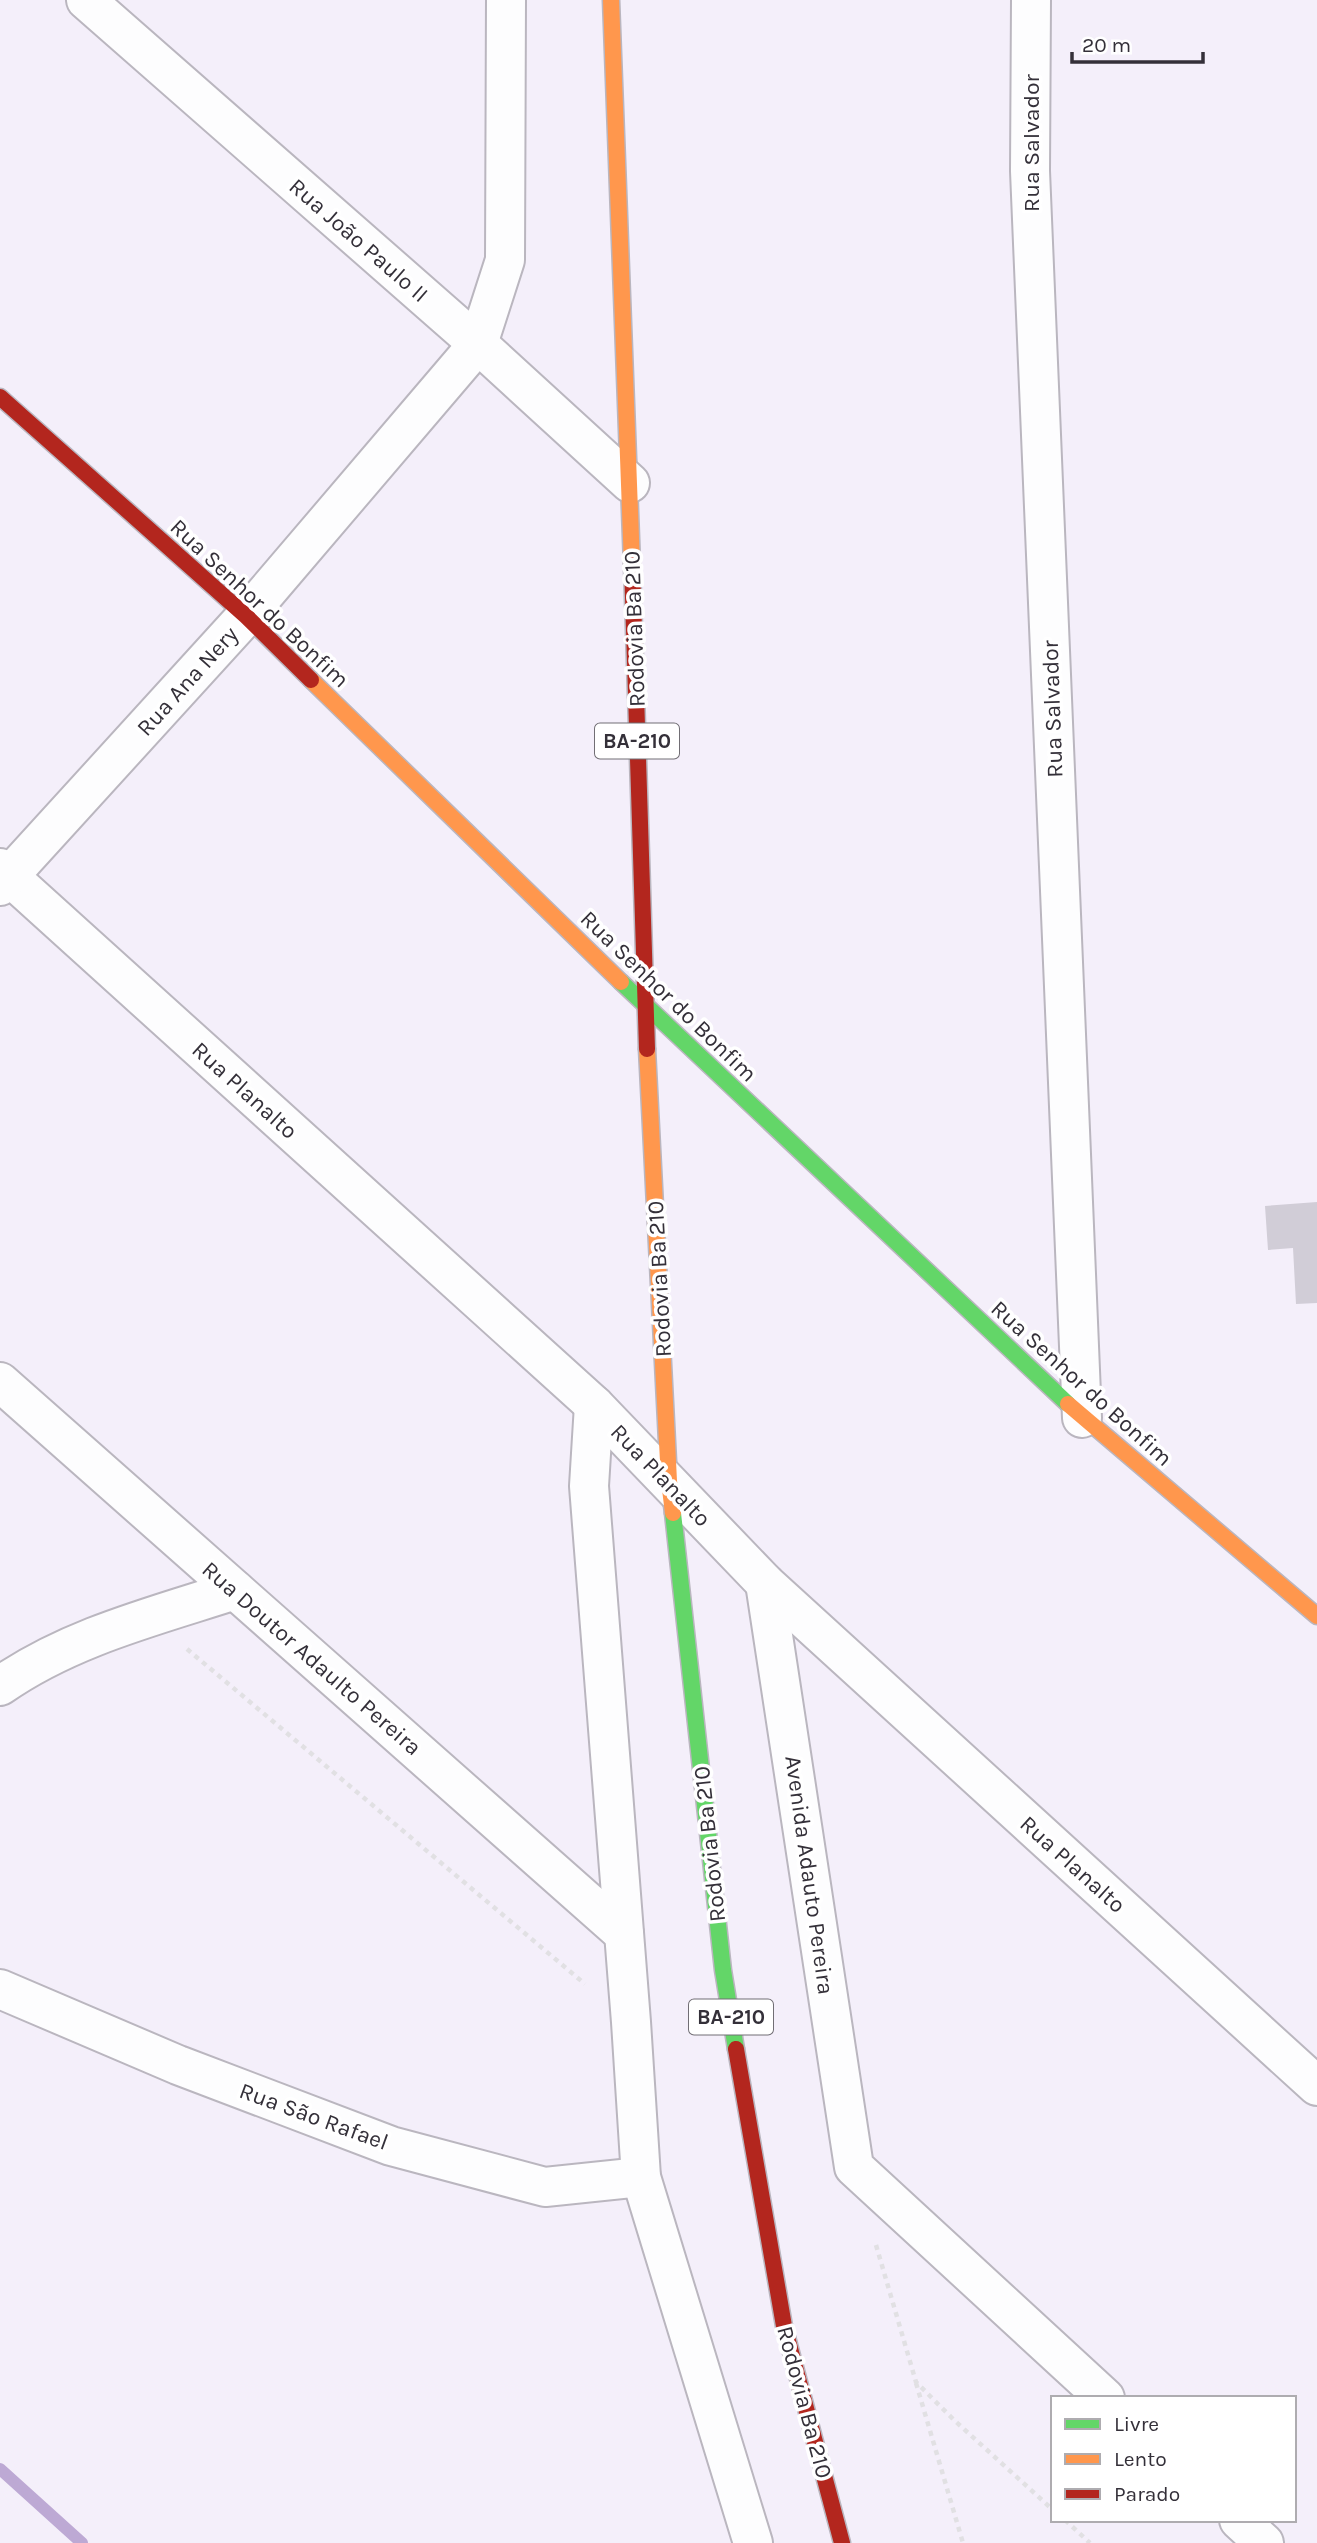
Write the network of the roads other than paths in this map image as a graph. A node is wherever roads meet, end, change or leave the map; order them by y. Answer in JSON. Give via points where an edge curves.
{"nodes":[{"id":1,"x":86,"y":0,"type":"edge"},
{"id":2,"x":506,"y":0,"type":"edge"},
{"id":3,"x":611,"y":0,"type":"edge"},
{"id":4,"x":1031,"y":0,"type":"edge"},
{"id":5,"x":478,"y":344,"type":"junction"},
{"id":6,"x":0,"y":397,"type":"edge"},
{"id":7,"x":630,"y":483,"type":"junction"},
{"id":8,"x":246,"y":616,"type":"junction"},
{"id":9,"x":3,"y":877,"type":"edge"},
{"id":10,"x":645,"y":1006,"type":"junction"},
{"id":11,"x":0,"y":1382,"type":"edge"},
{"id":12,"x":594,"y":1405,"type":"junction"},
{"id":13,"x":1082,"y":1418,"type":"junction"},
{"id":14,"x":669,"y":1482,"type":"junction"},
{"id":15,"x":765,"y":1583,"type":"junction"},
{"id":16,"x":235,"y":1590,"type":"junction"},
{"id":17,"x":1317,"y":1616,"type":"edge"},
{"id":18,"x":5,"y":1688,"type":"edge"},
{"id":19,"x":624,"y":1934,"type":"junction"},
{"id":20,"x":0,"y":1989,"type":"edge"},
{"id":21,"x":1317,"y":2086,"type":"edge"},
{"id":22,"x":641,"y":2177,"type":"junction"},
{"id":23,"x":1103,"y":2396,"type":"edge"},
{"id":24,"x":1241,"y":2522,"type":"edge"},
{"id":25,"x":753,"y":2543,"type":"edge"},
{"id":26,"x":842,"y":2543,"type":"edge"},
{"id":27,"x":1264,"y":2543,"type":"edge"}],
"edges":[{"from":1,"to":5,"type":"street","name":"Rua João Paulo II"},
{"from":2,"to":5,"type":"street","via":[[505,260]]},
{"from":3,"to":7,"type":"main road","name":"Rodovia Ba 210","number":"BA-210"},
{"from":4,"to":13,"type":"street","name":"Rua Salvador","via":[[1030,171]]},
{"from":5,"to":7,"type":"street","name":"Rua João Paulo II"},
{"from":5,"to":8,"type":"street","name":"Rua Ana Nery"},
{"from":6,"to":8,"type":"main road","name":"Rua Senhor do Bonfim"},
{"from":7,"to":10,"type":"main road","name":"Rodovia Ba 210","number":"BA-210"},
{"from":8,"to":9,"type":"street","name":"Rua Ana Nery"},
{"from":8,"to":10,"type":"main road","name":"Rua Senhor do Bonfim"},
{"from":9,"to":12,"type":"street","name":"Rua Planalto"},
{"from":10,"to":13,"type":"main road","name":"Rua Senhor do Bonfim"},
{"from":10,"to":14,"type":"main road","name":"Rodovia Ba 210","number":"BA-210"},
{"from":11,"to":16,"type":"street","name":"Rua Doutor Adaulto Pereira"},
{"from":12,"to":14,"type":"street","name":"Rua Planalto"},
{"from":12,"to":19,"type":"street","via":[[589,1486]]},
{"from":13,"to":17,"type":"main road","name":"Rua Senhor do Bonfim"},
{"from":14,"to":15,"type":"street","name":"Rua Planalto"},
{"from":14,"to":26,"type":"main road","name":"Rodovia Ba 210","number":"BA-210","via":[[723,1970],[784,2326]]},
{"from":15,"to":21,"type":"street","name":"Rua Planalto"},
{"from":15,"to":23,"type":"street","name":"Avenida Adauto Pereira","via":[[853,2167]]},
{"from":16,"to":18,"type":"street","via":[[68,1647]]},
{"from":16,"to":19,"type":"street","name":"Rua Doutor Adaulto Pereira"},
{"from":19,"to":22,"type":"street"},
{"from":20,"to":22,"type":"street","name":"Rua São Rafael","via":[[178,2065],[391,2146],[545,2187]]},
{"from":22,"to":25,"type":"street"},
{"from":24,"to":27,"type":"street"}]}
